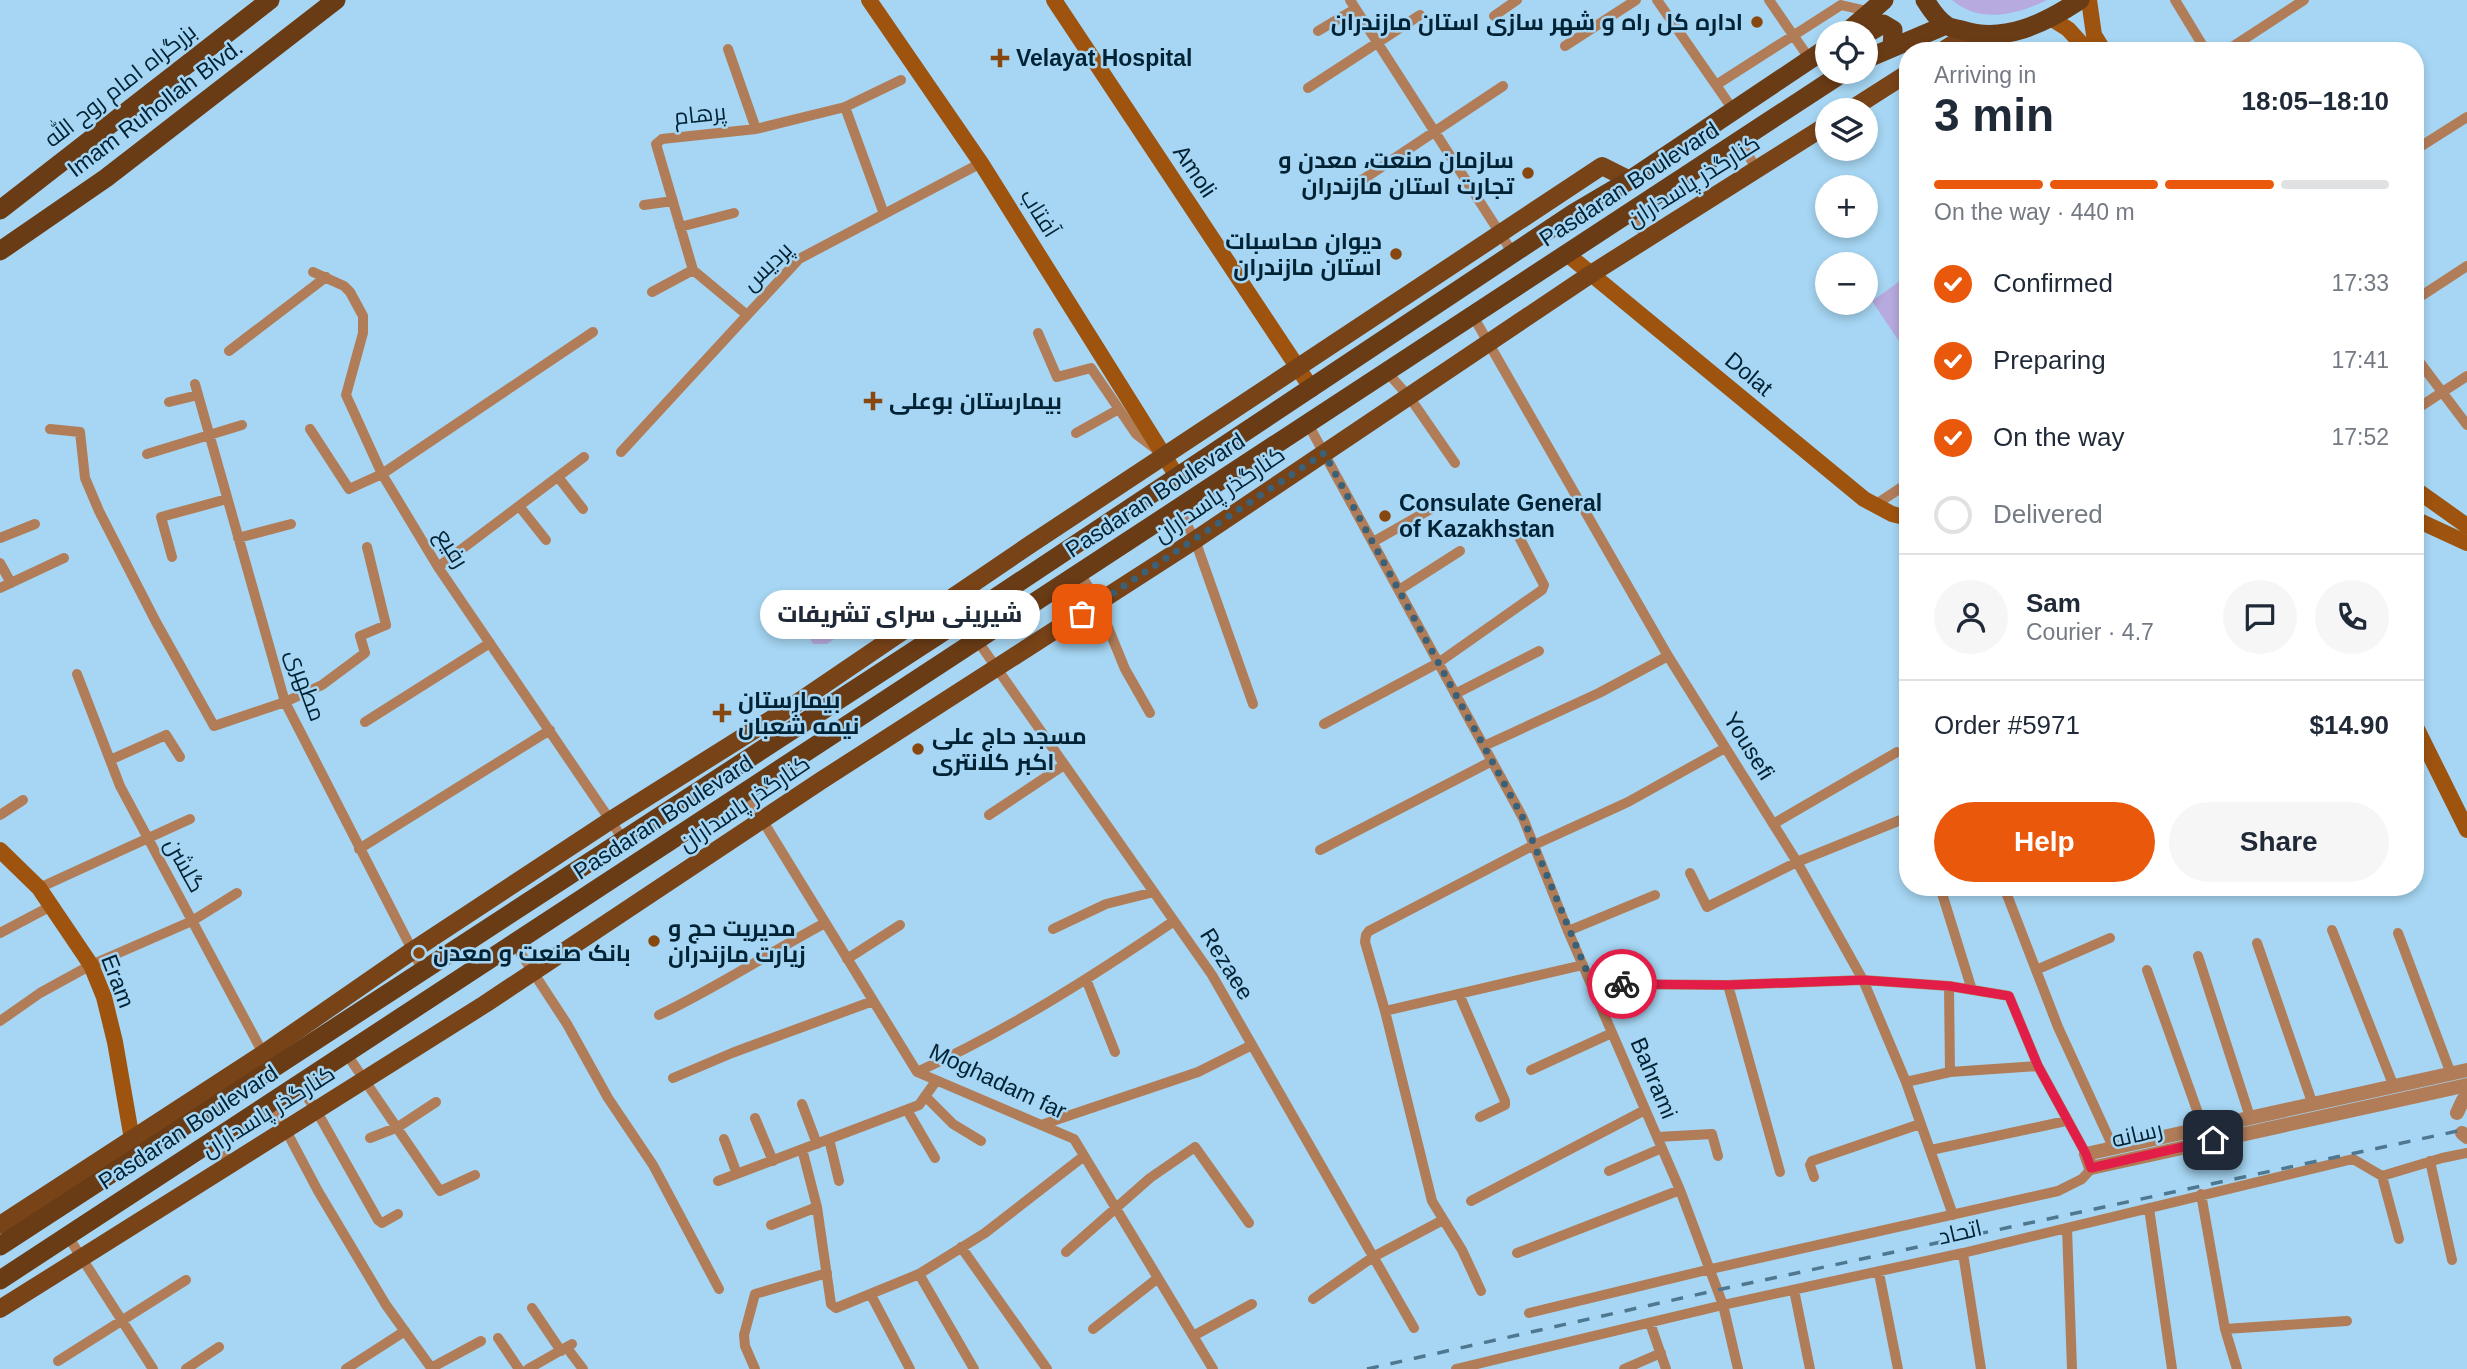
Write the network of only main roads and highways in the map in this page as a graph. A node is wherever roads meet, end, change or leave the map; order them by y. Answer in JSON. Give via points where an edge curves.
{"nodes":[{"id":1,"x":270,"y":0,"type":"edge"},
{"id":2,"x":336,"y":0,"type":"edge"},
{"id":3,"x":869,"y":0,"type":"edge"},
{"id":4,"x":1054,"y":0,"type":"edge"},
{"id":5,"x":1925,"y":0,"type":"edge"},
{"id":6,"x":2080,"y":0,"type":"edge"},
{"id":7,"x":2089,"y":0,"type":"edge"},
{"id":8,"x":1873,"y":4,"type":"edge"},
{"id":9,"x":2052,"y":19,"type":"junction"},
{"id":10,"x":1857,"y":21,"type":"edge"},
{"id":11,"x":1946,"y":25,"type":"junction"},
{"id":12,"x":1878,"y":27,"type":"edge"},
{"id":13,"x":1970,"y":33,"type":"junction"},
{"id":14,"x":1906,"y":42,"type":"edge"},
{"id":15,"x":1956,"y":42,"type":"edge"},
{"id":16,"x":2080,"y":42,"type":"edge"},
{"id":17,"x":2099,"y":42,"type":"edge"},
{"id":18,"x":1899,"y":45,"type":"edge"},
{"id":19,"x":1892,"y":48,"type":"junction"},
{"id":20,"x":1878,"y":54,"type":"edge"},
{"id":21,"x":1815,"y":59,"type":"edge"},
{"id":22,"x":1899,"y":79,"type":"edge"},
{"id":23,"x":1826,"y":84,"type":"edge"},
{"id":24,"x":1869,"y":98,"type":"edge"},
{"id":25,"x":1815,"y":133,"type":"edge"},
{"id":26,"x":1630,"y":180,"type":"junction"},
{"id":27,"x":0,"y":210,"type":"edge"},
{"id":28,"x":0,"y":251,"type":"edge"},
{"id":29,"x":1567,"y":254,"type":"junction"},
{"id":30,"x":1591,"y":274,"type":"junction"},
{"id":31,"x":1297,"y":368,"type":"junction"},
{"id":32,"x":1312,"y":389,"type":"junction"},
{"id":33,"x":1164,"y":456,"type":"junction"},
{"id":34,"x":1178,"y":478,"type":"junction"},
{"id":35,"x":2424,"y":494,"type":"edge"},
{"id":36,"x":1899,"y":516,"type":"edge"},
{"id":37,"x":2464,"y":518,"type":"edge"},
{"id":38,"x":2424,"y":523,"type":"edge"},
{"id":39,"x":2467,"y":543,"type":"edge"},
{"id":40,"x":2424,"y":743,"type":"edge"},
{"id":41,"x":2467,"y":830,"type":"edge"},
{"id":42,"x":0,"y":850,"type":"edge"},
{"id":43,"x":267,"y":1062,"type":"junction"},
{"id":44,"x":133,"y":1148,"type":"junction"},
{"id":45,"x":0,"y":1225,"type":"edge"},
{"id":46,"x":0,"y":1246,"type":"edge"},
{"id":47,"x":0,"y":1280,"type":"edge"},
{"id":48,"x":0,"y":1309,"type":"edge"}],
"edges":[{"from":1,"to":27,"type":"highway","name":"بزرگراه امام روح الله"},
{"from":2,"to":28,"type":"highway","name":"Imam Ruhollah Blvd.","via":[[106,178]]},
{"from":3,"to":33,"type":"main road","name":"آفتاب","via":[[981,163]]},
{"from":4,"to":31,"type":"main road","name":"Amoli"},
{"from":5,"to":11,"type":"highway"},
{"from":6,"to":9,"type":"highway"},
{"from":7,"to":17,"type":"main road"},
{"from":8,"to":10,"type":"highway"},
{"from":9,"to":13,"type":"highway","via":[[2005,34]]},
{"from":9,"to":16,"type":"main road"},
{"from":11,"to":13,"type":"highway"},
{"from":11,"to":14,"type":"highway"},
{"from":12,"to":19,"type":"highway","via":[[1883,24],[1893,30]]},
{"from":13,"to":15,"type":"main road"},
{"from":18,"to":19,"type":"highway"},
{"from":19,"to":20,"type":"highway"},
{"from":21,"to":26,"type":"highway","name":"Pasdaran Boulevard"},
{"from":22,"to":24,"type":"main road"},
{"from":23,"to":29,"type":"highway","name":"Pasdaran Boulevard"},
{"from":25,"to":30,"type":"main road","name":"کنارگذر پاسداران"},
{"from":26,"to":31,"type":"main road","name":"کنارگذر پاسداران","via":[[1602,166]]},
{"from":26,"to":32,"type":"highway","name":"Pasdaran Boulevard"},
{"from":29,"to":30,"type":"main road","name":"Dolat"},
{"from":29,"to":47,"type":"highway","name":"Pasdaran Boulevard"},
{"from":30,"to":36,"type":"main road","name":"Dolat","via":[[1864,499]]},
{"from":30,"to":48,"type":"main road","name":"کنارگذر پاسداران","via":[[1195,540],[533,973]]},
{"from":31,"to":32,"type":"main road","name":"Amoli"},
{"from":31,"to":33,"type":"main road","name":"کنارگذر پاسداران"},
{"from":32,"to":34,"type":"highway","name":"Pasdaran Boulevard"},
{"from":33,"to":34,"type":"main road","name":"آفتاب"},
{"from":33,"to":43,"type":"main road","name":"کنارگذر پاسداران","via":[[794,705],[412,951]]},
{"from":34,"to":43,"type":"highway","name":"Pasdaran Boulevard","via":[[423,971]]},
{"from":35,"to":37,"type":"main road"},
{"from":38,"to":39,"type":"main road"},
{"from":40,"to":41,"type":"main road"},
{"from":42,"to":44,"type":"main road","name":"Eram","via":[[39,887],[90,965],[115,1042]]},
{"from":43,"to":44,"type":"highway","name":"Pasdaran Boulevard"},
{"from":44,"to":45,"type":"main road"},
{"from":44,"to":46,"type":"highway","name":"Pasdaran Boulevard"}]}
